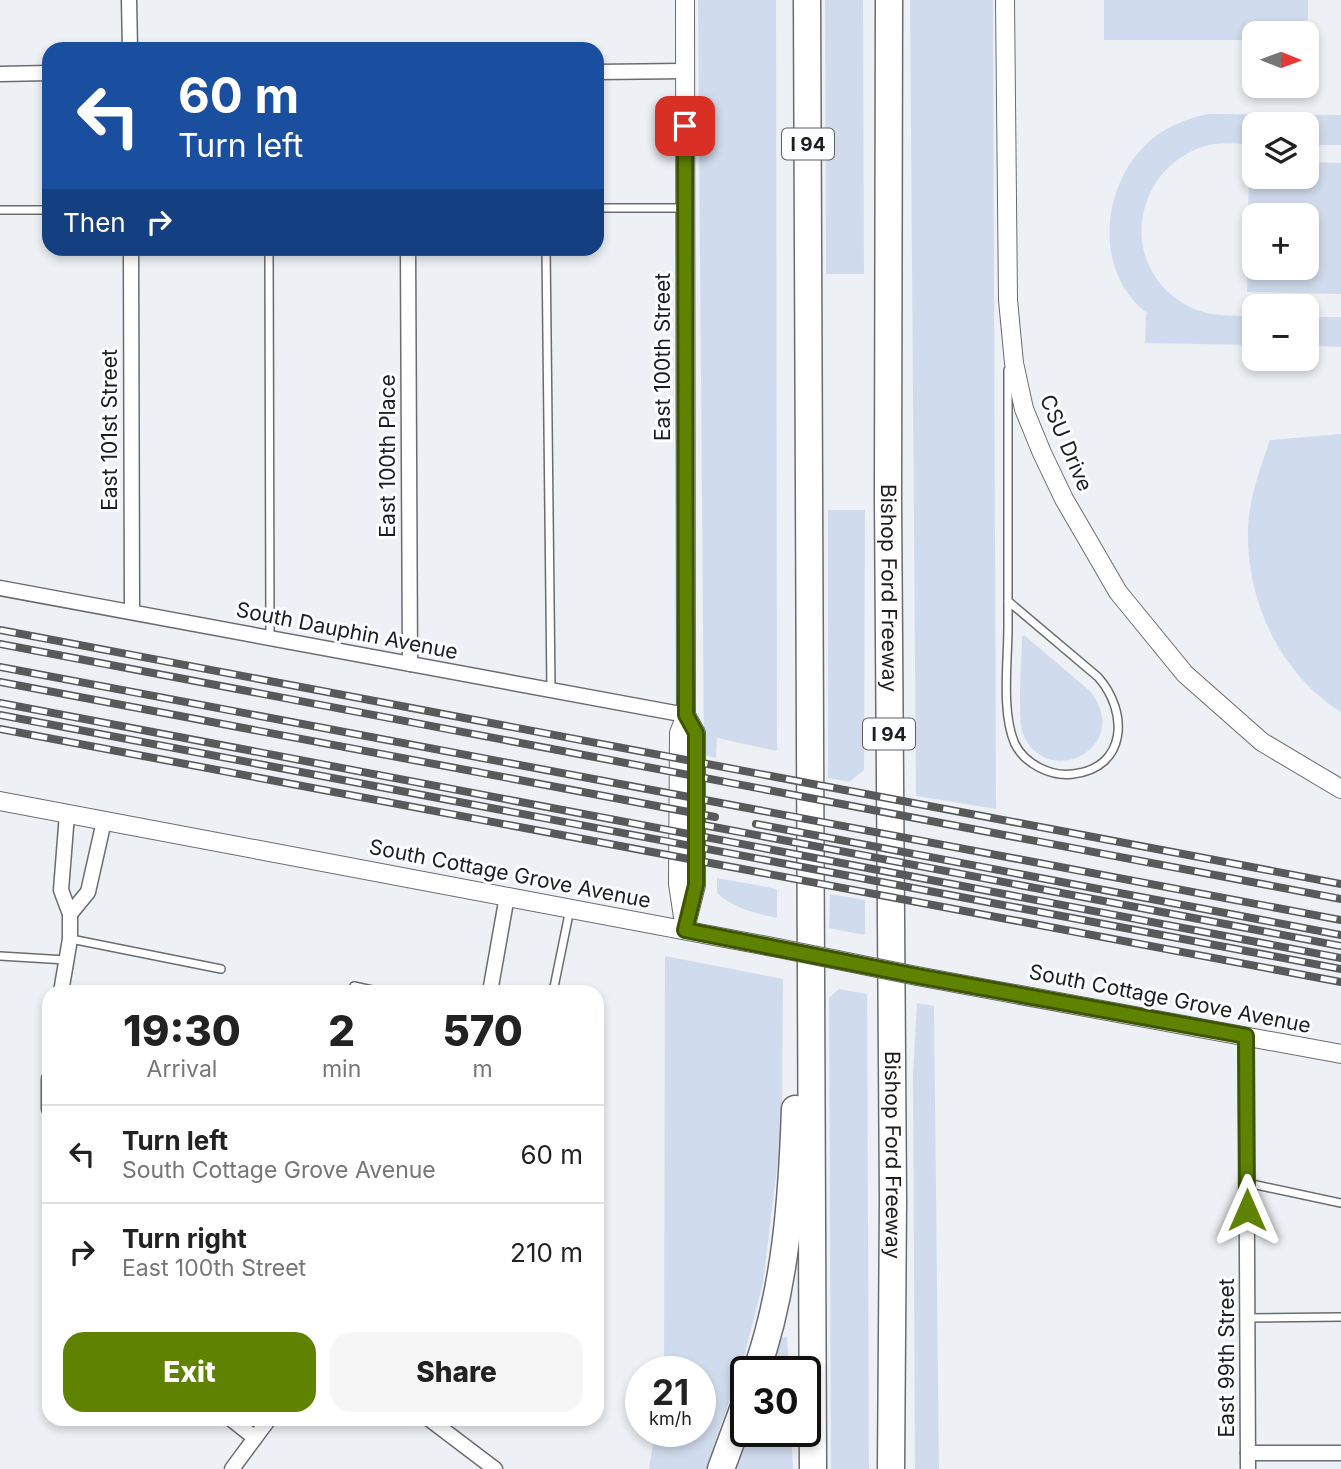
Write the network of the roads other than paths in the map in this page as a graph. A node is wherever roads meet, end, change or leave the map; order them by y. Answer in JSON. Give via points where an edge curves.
{"nodes":[{"id":1,"x":130,"y":0,"type":"edge"},
{"id":2,"x":685,"y":0,"type":"edge"},
{"id":3,"x":807,"y":0,"type":"edge"},
{"id":4,"x":889,"y":0,"type":"edge"},
{"id":5,"x":1004,"y":0,"type":"edge"},
{"id":6,"x":130,"y":42,"type":"edge"},
{"id":7,"x":685,"y":71,"type":"junction"},
{"id":8,"x":604,"y":72,"type":"edge"},
{"id":9,"x":42,"y":73,"type":"edge"},
{"id":10,"x":0,"y":74,"type":"edge"},
{"id":11,"x":604,"y":208,"type":"edge"},
{"id":12,"x":686,"y":208,"type":"junction"},
{"id":13,"x":42,"y":210,"type":"edge"},
{"id":14,"x":0,"y":211,"type":"edge"},
{"id":15,"x":131,"y":256,"type":"edge"},
{"id":16,"x":269,"y":256,"type":"edge"},
{"id":17,"x":408,"y":256,"type":"edge"},
{"id":18,"x":546,"y":256,"type":"edge"},
{"id":19,"x":1008,"y":300,"type":"junction"},
{"id":20,"x":0,"y":588,"type":"edge"},
{"id":21,"x":1008,"y":601,"type":"junction"},
{"id":22,"x":132,"y":612,"type":"junction"},
{"id":23,"x":270,"y":638,"type":"junction"},
{"id":24,"x":410,"y":664,"type":"junction"},
{"id":25,"x":810,"y":675,"type":"junction"},
{"id":26,"x":551,"y":690,"type":"junction"},
{"id":27,"x":686,"y":715,"type":"junction"},
{"id":28,"x":1341,"y":789,"type":"edge"},
{"id":29,"x":0,"y":801,"type":"edge"},
{"id":30,"x":67,"y":814,"type":"junction"},
{"id":31,"x":104,"y":821,"type":"junction"},
{"id":32,"x":507,"y":897,"type":"junction"},
{"id":33,"x":570,"y":908,"type":"junction"},
{"id":34,"x":70,"y":914,"type":"junction"},
{"id":35,"x":685,"y":930,"type":"junction"},
{"id":36,"x":70,"y":939,"type":"junction"},
{"id":37,"x":0,"y":956,"type":"edge"},
{"id":38,"x":66,"y":960,"type":"junction"},
{"id":39,"x":221,"y":968,"type":"dead end"},
{"id":40,"x":62,"y":985,"type":"edge"},
{"id":41,"x":497,"y":985,"type":"edge"},
{"id":42,"x":554,"y":985,"type":"edge"},
{"id":43,"x":1246,"y":1036,"type":"junction"},
{"id":44,"x":1341,"y":1054,"type":"edge"},
{"id":45,"x":1247,"y":1183,"type":"junction"},
{"id":46,"x":1341,"y":1203,"type":"edge"},
{"id":47,"x":1341,"y":1317,"type":"edge"},
{"id":48,"x":1248,"y":1318,"type":"junction"},
{"id":49,"x":761,"y":1356,"type":"edge"},
{"id":50,"x":241,"y":1426,"type":"edge"},
{"id":51,"x":264,"y":1426,"type":"edge"},
{"id":52,"x":438,"y":1426,"type":"edge"},
{"id":53,"x":255,"y":1437,"type":"junction"},
{"id":54,"x":730,"y":1445,"type":"edge"},
{"id":55,"x":1248,"y":1453,"type":"junction"},
{"id":56,"x":1341,"y":1453,"type":"edge"},
{"id":57,"x":232,"y":1469,"type":"edge"},
{"id":58,"x":495,"y":1469,"type":"edge"},
{"id":59,"x":721,"y":1469,"type":"edge"},
{"id":60,"x":813,"y":1469,"type":"edge"},
{"id":61,"x":891,"y":1469,"type":"edge"},
{"id":62,"x":1248,"y":1469,"type":"edge"}],
"edges":[{"from":1,"to":6,"type":"street"},
{"from":2,"to":7,"type":"street","name":"East 100th Street"},
{"from":3,"to":25,"type":"highway","number":"I 94"},
{"from":4,"to":61,"type":"highway","name":"Bishop Ford Freeway","number":"I 94"},
{"from":5,"to":19,"type":"street","name":"CSU Drive"},
{"from":7,"to":8,"type":"street"},
{"from":7,"to":12,"type":"street","name":"East 100th Street"},
{"from":9,"to":10,"type":"street"},
{"from":11,"to":12,"type":"lane"},
{"from":12,"to":27,"type":"street","name":"East 100th Street"},
{"from":13,"to":14,"type":"lane"},
{"from":15,"to":22,"type":"street","name":"East 101st Street"},
{"from":16,"to":23,"type":"lane"},
{"from":17,"to":24,"type":"street","name":"East 100th Place"},
{"from":18,"to":26,"type":"lane"},
{"from":19,"to":21,"type":"lane"},
{"from":19,"to":28,"type":"street","name":"CSU Drive","via":[[1024,409],[1064,499],[1118,592],[1185,674],[1222,708],[1262,742]]},
{"from":20,"to":22,"type":"street","name":"South Dauphin Avenue"},
{"from":21,"to":21,"type":"lane","via":[[1008,705],[1015,743],[1025,759],[1048,771],[1072,775],[1088,771],[1112,751],[1118,736],[1120,720],[1110,691]]},
{"from":22,"to":23,"type":"street","name":"South Dauphin Avenue"},
{"from":23,"to":24,"type":"street","name":"South Dauphin Avenue"},
{"from":24,"to":26,"type":"street","name":"South Dauphin Avenue"},
{"from":25,"to":49,"type":"highway","via":[[795,764],[792,1195]]},
{"from":25,"to":60,"type":"highway","number":"I 94"},
{"from":26,"to":27,"type":"street","name":"South Dauphin Avenue"},
{"from":27,"to":35,"type":"street","name":"East 100th Street","via":[[679,733],[678,884]]},
{"from":29,"to":30,"type":"street","name":"South Cottage Grove Avenue"},
{"from":30,"to":31,"type":"street","name":"South Cottage Grove Avenue"},
{"from":30,"to":34,"type":"street","via":[[61,890]]},
{"from":31,"to":32,"type":"street","name":"South Cottage Grove Avenue"},
{"from":31,"to":34,"type":"street","via":[[88,892]]},
{"from":32,"to":33,"type":"street","name":"South Cottage Grove Avenue"},
{"from":32,"to":41,"type":"street"},
{"from":33,"to":35,"type":"street","name":"South Cottage Grove Avenue"},
{"from":33,"to":42,"type":"lane"},
{"from":34,"to":36,"type":"street"},
{"from":35,"to":43,"type":"street","name":"South Cottage Grove Avenue","bridge":true},
{"from":36,"to":38,"type":"street"},
{"from":36,"to":39,"type":"lane"},
{"from":37,"to":38,"type":"lane"},
{"from":38,"to":40,"type":"street"},
{"from":43,"to":44,"type":"street","name":"South Cottage Grove Avenue"},
{"from":43,"to":45,"type":"street","name":"East 99th Street"},
{"from":45,"to":46,"type":"lane"},
{"from":45,"to":48,"type":"street","name":"East 99th Street"},
{"from":47,"to":48,"type":"lane"},
{"from":48,"to":55,"type":"street","name":"East 99th Street"},
{"from":50,"to":53,"type":"street"},
{"from":51,"to":53,"type":"street"},
{"from":52,"to":58,"type":"street"},
{"from":53,"to":57,"type":"street"},
{"from":54,"to":59,"type":"highway"},
{"from":55,"to":56,"type":"street"},
{"from":55,"to":62,"type":"street","name":"East 99th Street"}]}
